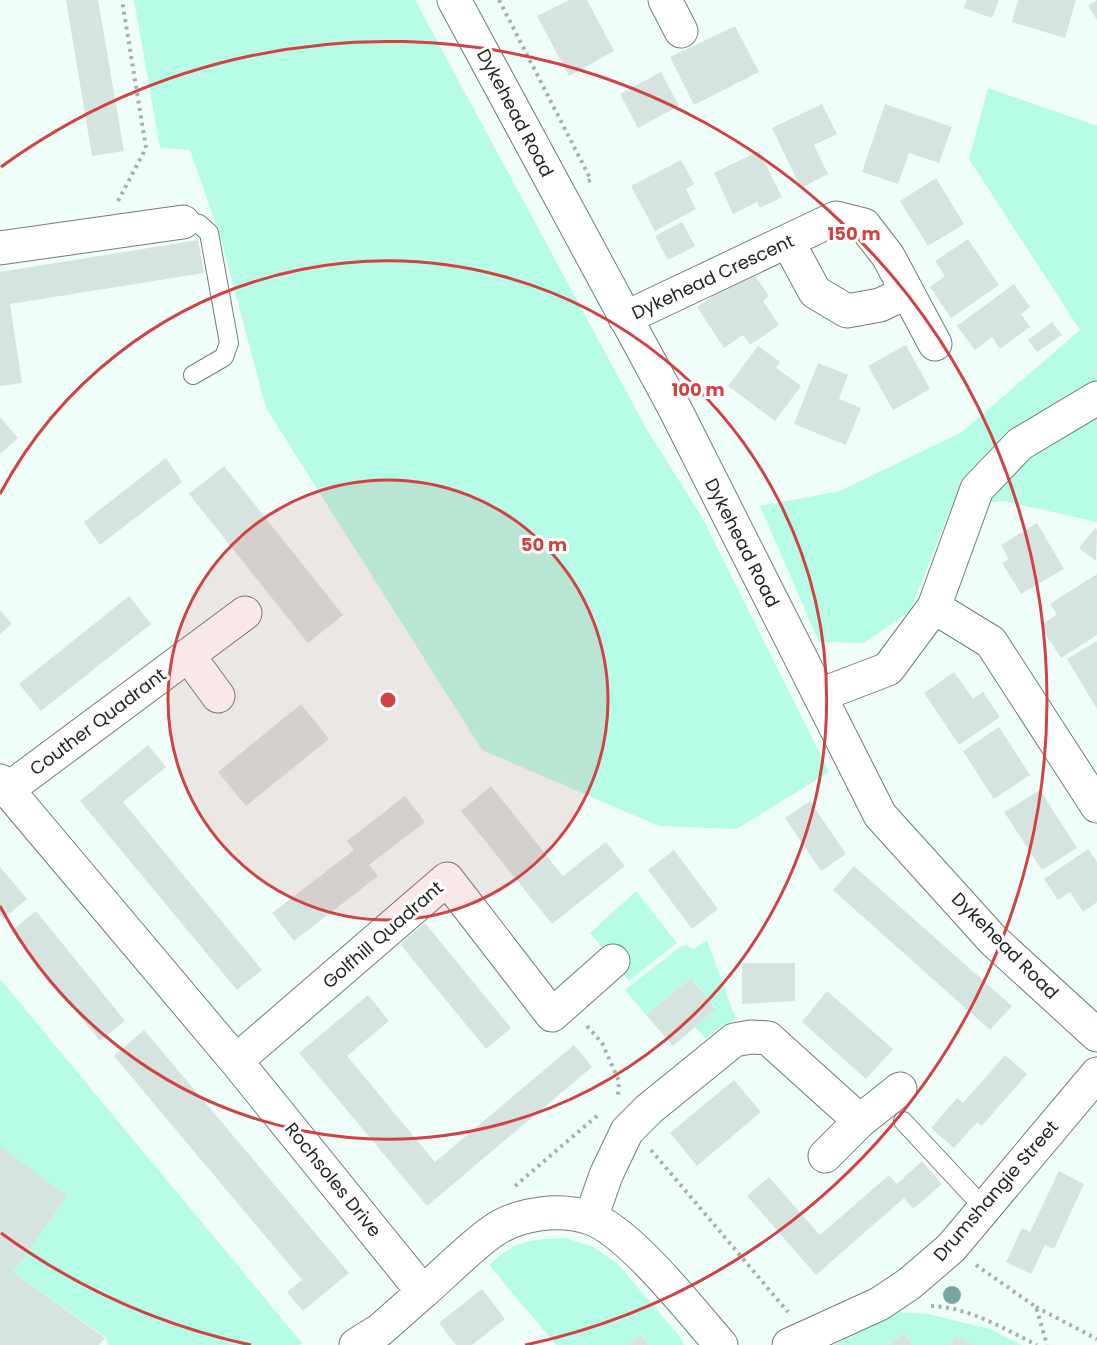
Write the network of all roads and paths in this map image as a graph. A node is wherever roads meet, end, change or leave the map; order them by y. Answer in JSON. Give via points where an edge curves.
{"nodes":[{"id":1,"x":122,"y":0,"type":"edge"},
{"id":2,"x":454,"y":0,"type":"edge"},
{"id":3,"x":499,"y":0,"type":"edge"},
{"id":4,"x":665,"y":0,"type":"edge"},
{"id":5,"x":681,"y":31,"type":"dead end"},
{"id":6,"x":559,"y":196,"type":"junction"},
{"id":7,"x":183,"y":222,"type":"joint"},
{"id":8,"x":101,"y":233,"type":"junction"},
{"id":9,"x":795,"y":239,"type":"junction"},
{"id":10,"x":0,"y":248,"type":"edge"},
{"id":11,"x":907,"y":292,"type":"junction"},
{"id":12,"x":625,"y":318,"type":"junction"},
{"id":13,"x":935,"y":344,"type":"dead end"},
{"id":14,"x":193,"y":375,"type":"dead end"},
{"id":15,"x":1097,"y":398,"type":"edge"},
{"id":16,"x":934,"y":607,"type":"junction"},
{"id":17,"x":244,"y":613,"type":"dead end"},
{"id":18,"x":188,"y":655,"type":"junction"},
{"id":19,"x":820,"y":695,"type":"junction"},
{"id":20,"x":218,"y":696,"type":"dead end"},
{"id":21,"x":4,"y":785,"type":"edge"},
{"id":22,"x":1097,"y":806,"type":"edge"},
{"id":23,"x":613,"y":961,"type":"dead end"},
{"id":24,"x":567,"y":1003,"type":"junction"},
{"id":25,"x":1097,"y":1035,"type":"edge"},
{"id":26,"x":236,"y":1060,"type":"junction"},
{"id":27,"x":1097,"y":1074,"type":"edge"},
{"id":28,"x":900,"y":1089,"type":"dead end"},
{"id":29,"x":618,"y":1099,"type":"dead end"},
{"id":30,"x":860,"y":1121,"type":"junction"},
{"id":31,"x":903,"y":1121,"type":"dead end"},
{"id":32,"x":614,"y":1122,"type":"junction"},
{"id":33,"x":825,"y":1156,"type":"dead end"},
{"id":34,"x":984,"y":1208,"type":"junction"},
{"id":35,"x":591,"y":1218,"type":"junction"},
{"id":36,"x":513,"y":1221,"type":"junction"},
{"id":37,"x":951,"y":1248,"type":"junction"},
{"id":38,"x":423,"y":1292,"type":"junction"},
{"id":39,"x":879,"y":1304,"type":"junction"},
{"id":40,"x":1036,"y":1307,"type":"junction"},
{"id":41,"x":1097,"y":1339,"type":"edge"},
{"id":42,"x":798,"y":1340,"type":"edge"},
{"id":43,"x":356,"y":1345,"type":"edge"},
{"id":44,"x":721,"y":1345,"type":"edge"},
{"id":45,"x":1037,"y":1345,"type":"edge"},
{"id":46,"x":1047,"y":1345,"type":"edge"}],
"edges":[{"from":1,"to":8,"type":"path","via":[[146,148]]},
{"from":2,"to":6,"type":"street","name":"Dykehead Road"},
{"from":3,"to":6,"type":"path","via":[[591,180]]},
{"from":4,"to":5,"type":"street"},
{"from":6,"to":12,"type":"street","name":"Dykehead Road"},
{"from":7,"to":8,"type":"street"},
{"from":7,"to":14,"type":"lane","via":[[198,224],[209,233],[229,343],[224,357]]},
{"from":8,"to":10,"type":"street"},
{"from":9,"to":11,"type":"street","name":"Dykehead Crescent","via":[[836,218],[864,225],[888,256]]},
{"from":9,"to":11,"type":"street","via":[[815,292],[847,311],[880,305]]},
{"from":9,"to":12,"type":"street","name":"Dykehead Crescent"},
{"from":11,"to":13,"type":"street","name":"Dykehead Crescent"},
{"from":12,"to":19,"type":"street","name":"Dykehead Road"},
{"from":15,"to":16,"type":"street","via":[[1020,444],[976,489]]},
{"from":16,"to":19,"type":"street","via":[[888,669]]},
{"from":16,"to":22,"type":"street","via":[[991,642]]},
{"from":17,"to":18,"type":"street","name":"Couther Quadrant"},
{"from":18,"to":20,"type":"street"},
{"from":18,"to":21,"type":"street","name":"Couther Quadrant"},
{"from":19,"to":25,"type":"street","name":"Dykehead Road","via":[[880,815],[993,940]]},
{"from":21,"to":26,"type":"street","name":"Rochsoles Drive"},
{"from":23,"to":24,"type":"street"},
{"from":24,"to":26,"type":"street","name":"Golfhill Quadrant","via":[[552,1015],[447,879]]},
{"from":24,"to":29,"type":"path","via":[[602,1043],[619,1081]]},
{"from":26,"to":38,"type":"street","name":"Rochsoles Drive"},
{"from":27,"to":34,"type":"street","name":"Drumshangie Street"},
{"from":28,"to":30,"type":"street"},
{"from":30,"to":32,"type":"street","via":[[768,1038],[751,1037],[734,1040],[648,1109]]},
{"from":30,"to":33,"type":"street"},
{"from":31,"to":34,"type":"lane"},
{"from":32,"to":35,"type":"street","via":[[606,1175]]},
{"from":32,"to":36,"type":"path","via":[[499,1199]]},
{"from":32,"to":42,"type":"path","via":[[651,1150]]},
{"from":34,"to":37,"type":"street","name":"Drumshangie Street"},
{"from":35,"to":36,"type":"street","via":[[535,1215]]},
{"from":35,"to":44,"type":"street","via":[[614,1232],[646,1261]]},
{"from":36,"to":38,"type":"street","via":[[493,1232]]},
{"from":37,"to":39,"type":"street","name":"Drumshangie Street"},
{"from":37,"to":40,"type":"path"},
{"from":38,"to":43,"type":"street","via":[[380,1330]]},
{"from":39,"to":42,"type":"street","name":"Drumshangie Street"},
{"from":39,"to":45,"type":"path","via":[[942,1306],[976,1315]]},
{"from":40,"to":41,"type":"path"},
{"from":40,"to":46,"type":"path"}]}
